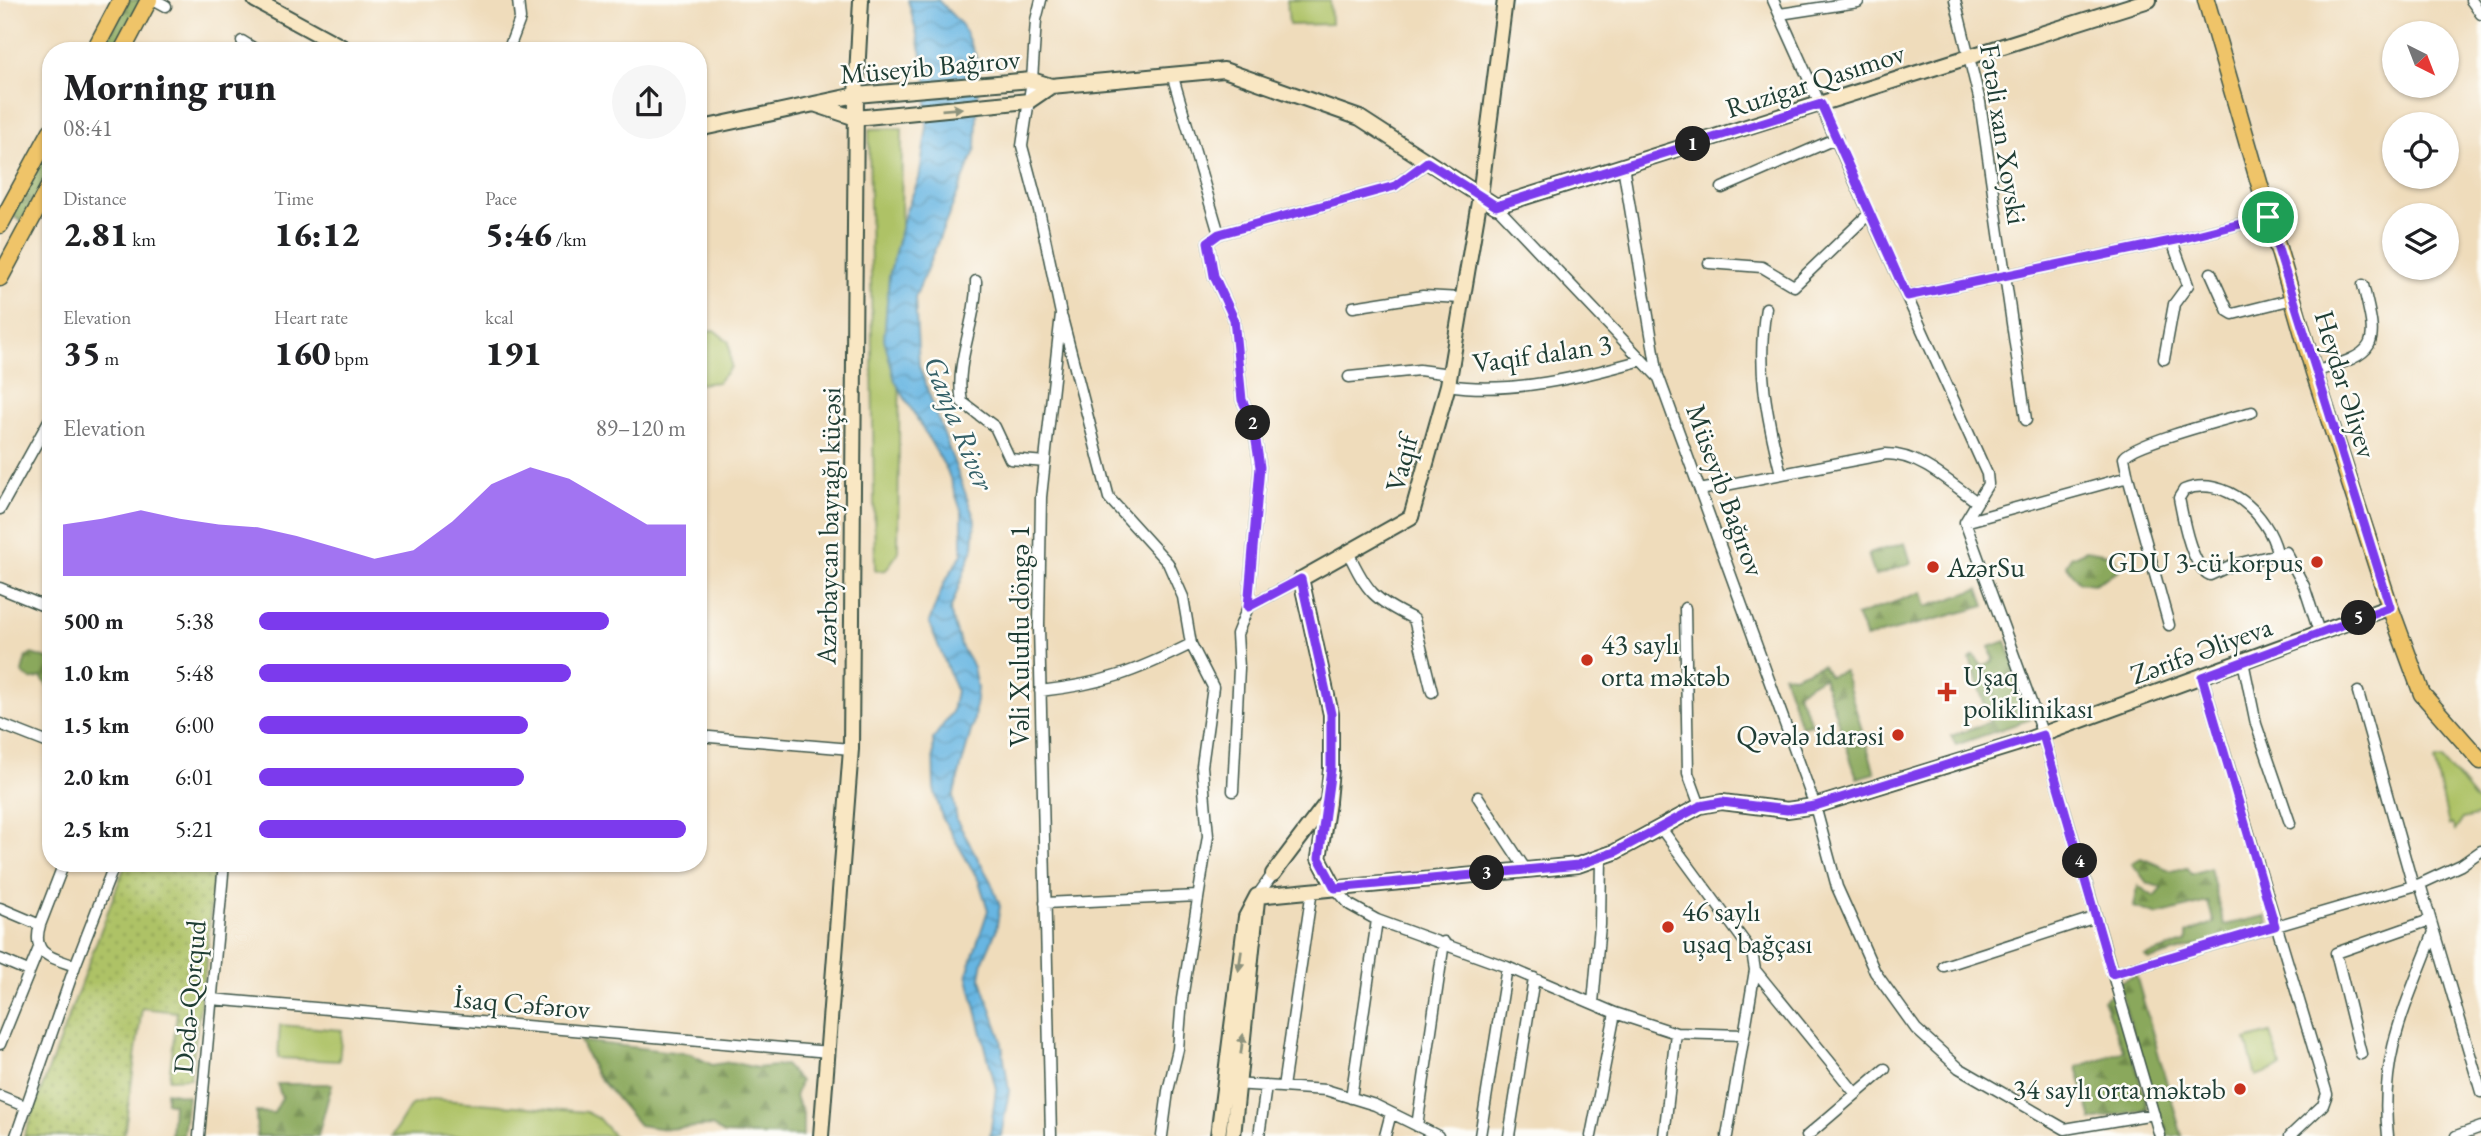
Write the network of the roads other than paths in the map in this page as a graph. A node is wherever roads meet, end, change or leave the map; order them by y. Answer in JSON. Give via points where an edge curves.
{"nodes":[{"id":1,"x":121,"y":0,"type":"edge"},
{"id":2,"x":149,"y":0,"type":"edge"},
{"id":3,"x":155,"y":0,"type":"edge"},
{"id":4,"x":255,"y":0,"type":"edge"},
{"id":5,"x":518,"y":0,"type":"edge"},
{"id":6,"x":862,"y":0,"type":"edge"},
{"id":7,"x":1041,"y":0,"type":"edge"},
{"id":8,"x":1505,"y":0,"type":"edge"},
{"id":9,"x":1773,"y":0,"type":"edge"},
{"id":10,"x":1955,"y":0,"type":"edge"},
{"id":11,"x":2148,"y":0,"type":"edge"},
{"id":12,"x":2206,"y":0,"type":"edge"},
{"id":13,"x":2471,"y":0,"type":"edge"},
{"id":14,"x":1858,"y":2,"type":"dead end"},
{"id":15,"x":166,"y":6,"type":"dead end"},
{"id":16,"x":1780,"y":14,"type":"junction"},
{"id":17,"x":2481,"y":14,"type":"edge"},
{"id":18,"x":99,"y":42,"type":"edge"},
{"id":19,"x":127,"y":42,"type":"edge"},
{"id":20,"x":332,"y":42,"type":"edge"},
{"id":21,"x":511,"y":42,"type":"edge"},
{"id":22,"x":1971,"y":56,"type":"junction"},
{"id":23,"x":1172,"y":74,"type":"junction"},
{"id":24,"x":1032,"y":80,"type":"junction"},
{"id":25,"x":1051,"y":86,"type":"junction"},
{"id":26,"x":856,"y":95,"type":"junction"},
{"id":27,"x":1029,"y":101,"type":"junction"},
{"id":28,"x":813,"y":104,"type":"junction"},
{"id":29,"x":1821,"y":104,"type":"junction"},
{"id":30,"x":856,"y":118,"type":"junction"},
{"id":31,"x":707,"y":127,"type":"edge"},
{"id":32,"x":1836,"y":138,"type":"junction"},
{"id":33,"x":42,"y":148,"type":"edge"},
{"id":34,"x":1427,"y":162,"type":"junction"},
{"id":35,"x":1623,"y":166,"type":"junction"},
{"id":36,"x":1723,"y":188,"type":"dead end"},
{"id":37,"x":1480,"y":196,"type":"junction"},
{"id":38,"x":42,"y":200,"type":"edge"},
{"id":39,"x":1496,"y":206,"type":"junction"},
{"id":40,"x":1870,"y":213,"type":"junction"},
{"id":41,"x":2268,"y":217,"type":"junction"},
{"id":42,"x":0,"y":225,"type":"edge"},
{"id":43,"x":1219,"y":234,"type":"junction"},
{"id":44,"x":2172,"y":241,"type":"junction"},
{"id":45,"x":1709,"y":263,"type":"dead end"},
{"id":46,"x":2211,"y":272,"type":"dead end"},
{"id":47,"x":2003,"y":276,"type":"junction"},
{"id":48,"x":0,"y":278,"type":"edge"},
{"id":49,"x":976,"y":281,"type":"dead end"},
{"id":50,"x":2362,"y":285,"type":"dead end"},
{"id":51,"x":1907,"y":296,"type":"junction"},
{"id":52,"x":1462,"y":298,"type":"junction"},
{"id":53,"x":2293,"y":299,"type":"junction"},
{"id":54,"x":1353,"y":307,"type":"dead end"},
{"id":55,"x":1766,"y":308,"type":"dead end"},
{"id":56,"x":1060,"y":314,"type":"junction"},
{"id":57,"x":2164,"y":359,"type":"dead end"},
{"id":58,"x":1642,"y":360,"type":"junction"},
{"id":59,"x":2314,"y":372,"type":"junction"},
{"id":60,"x":1349,"y":377,"type":"dead end"},
{"id":61,"x":1659,"y":378,"type":"junction"},
{"id":62,"x":1449,"y":379,"type":"junction"},
{"id":63,"x":2252,"y":412,"type":"dead end"},
{"id":64,"x":2026,"y":420,"type":"dead end"},
{"id":65,"x":42,"y":433,"type":"edge"},
{"id":66,"x":1045,"y":463,"type":"junction"},
{"id":67,"x":1781,"y":474,"type":"junction"},
{"id":68,"x":2129,"y":477,"type":"junction"},
{"id":69,"x":1700,"y":490,"type":"junction"},
{"id":70,"x":1978,"y":502,"type":"junction"},
{"id":71,"x":0,"y":509,"type":"edge"},
{"id":72,"x":1965,"y":523,"type":"junction"},
{"id":73,"x":1348,"y":552,"type":"junction"},
{"id":74,"x":2277,"y":552,"type":"junction"},
{"id":75,"x":1301,"y":579,"type":"junction"},
{"id":76,"x":0,"y":587,"type":"edge"},
{"id":77,"x":42,"y":605,"type":"edge"},
{"id":78,"x":1248,"y":607,"type":"junction"},
{"id":79,"x":2390,"y":607,"type":"junction"},
{"id":80,"x":1685,"y":608,"type":"dead end"},
{"id":81,"x":2169,"y":625,"type":"dead end"},
{"id":82,"x":2319,"y":632,"type":"junction"},
{"id":83,"x":1191,"y":643,"type":"junction"},
{"id":84,"x":2243,"y":661,"type":"junction"},
{"id":85,"x":2202,"y":677,"type":"junction"},
{"id":86,"x":1040,"y":691,"type":"junction"},
{"id":87,"x":1432,"y":692,"type":"dead end"},
{"id":88,"x":2358,"y":692,"type":"dead end"},
{"id":89,"x":0,"y":724,"type":"edge"},
{"id":90,"x":2043,"y":735,"type":"junction"},
{"id":91,"x":707,"y":737,"type":"edge"},
{"id":92,"x":42,"y":740,"type":"edge"},
{"id":93,"x":851,"y":749,"type":"junction"},
{"id":94,"x":2481,"y":761,"type":"edge"},
{"id":95,"x":1233,"y":791,"type":"dead end"},
{"id":96,"x":1478,"y":797,"type":"dead end"},
{"id":97,"x":1328,"y":801,"type":"junction"},
{"id":98,"x":1700,"y":806,"type":"junction"},
{"id":99,"x":1815,"y":806,"type":"junction"},
{"id":100,"x":2290,"y":823,"type":"dead end"},
{"id":101,"x":1660,"y":827,"type":"junction"},
{"id":102,"x":2481,"y":851,"type":"edge"},
{"id":103,"x":1601,"y":858,"type":"junction"},
{"id":104,"x":1526,"y":870,"type":"junction"},
{"id":105,"x":61,"y":872,"type":"edge"},
{"id":106,"x":112,"y":872,"type":"edge"},
{"id":107,"x":223,"y":872,"type":"edge"},
{"id":108,"x":1273,"y":874,"type":"joint"},
{"id":109,"x":2416,"y":885,"type":"junction"},
{"id":110,"x":1335,"y":888,"type":"junction"},
{"id":111,"x":1312,"y":890,"type":"junction"},
{"id":112,"x":1257,"y":895,"type":"junction"},
{"id":113,"x":1198,"y":896,"type":"junction"},
{"id":114,"x":1045,"y":902,"type":"junction"},
{"id":115,"x":0,"y":908,"type":"edge"},
{"id":116,"x":2096,"y":917,"type":"junction"},
{"id":117,"x":1377,"y":920,"type":"junction"},
{"id":118,"x":2430,"y":920,"type":"junction"},
{"id":119,"x":40,"y":925,"type":"junction"},
{"id":120,"x":2275,"y":926,"type":"junction"},
{"id":121,"x":2434,"y":932,"type":"junction"},
{"id":122,"x":1444,"y":942,"type":"junction"},
{"id":123,"x":39,"y":948,"type":"junction"},
{"id":124,"x":0,"y":959,"type":"edge"},
{"id":125,"x":75,"y":966,"type":"junction"},
{"id":126,"x":1944,"y":966,"type":"dead end"},
{"id":127,"x":1507,"y":967,"type":"junction"},
{"id":128,"x":1755,"y":970,"type":"junction"},
{"id":129,"x":28,"y":971,"type":"junction"},
{"id":130,"x":2112,"y":974,"type":"junction"},
{"id":131,"x":1534,"y":978,"type":"junction"},
{"id":132,"x":211,"y":999,"type":"junction"},
{"id":133,"x":1593,"y":1003,"type":"junction"},
{"id":134,"x":1615,"y":1013,"type":"junction"},
{"id":135,"x":1676,"y":1032,"type":"junction"},
{"id":136,"x":1744,"y":1035,"type":"junction"},
{"id":137,"x":0,"y":1044,"type":"edge"},
{"id":138,"x":829,"y":1052,"type":"junction"},
{"id":139,"x":2361,"y":1054,"type":"dead end"},
{"id":140,"x":1885,"y":1069,"type":"dead end"},
{"id":141,"x":1230,"y":1083,"type":"junction"},
{"id":142,"x":1266,"y":1086,"type":"junction"},
{"id":143,"x":1283,"y":1087,"type":"junction"},
{"id":144,"x":2481,"y":1092,"type":"edge"},
{"id":145,"x":1856,"y":1094,"type":"junction"},
{"id":146,"x":0,"y":1096,"type":"edge"},
{"id":147,"x":1351,"y":1098,"type":"junction"},
{"id":148,"x":27,"y":1107,"type":"junction"},
{"id":149,"x":1391,"y":1113,"type":"junction"},
{"id":150,"x":2154,"y":1114,"type":"junction"},
{"id":151,"x":1417,"y":1126,"type":"junction"},
{"id":152,"x":2481,"y":1128,"type":"edge"},
{"id":153,"x":16,"y":1136,"type":"edge"},
{"id":154,"x":199,"y":1136,"type":"edge"},
{"id":155,"x":821,"y":1136,"type":"edge"},
{"id":156,"x":1051,"y":1136,"type":"edge"},
{"id":157,"x":1162,"y":1136,"type":"edge"},
{"id":158,"x":1217,"y":1136,"type":"edge"},
{"id":159,"x":1233,"y":1136,"type":"edge"},
{"id":160,"x":1259,"y":1136,"type":"edge"},
{"id":161,"x":1385,"y":1136,"type":"edge"},
{"id":162,"x":1438,"y":1136,"type":"edge"},
{"id":163,"x":1480,"y":1136,"type":"edge"},
{"id":164,"x":1509,"y":1136,"type":"edge"},
{"id":165,"x":1591,"y":1136,"type":"edge"},
{"id":166,"x":1664,"y":1136,"type":"edge"},
{"id":167,"x":1727,"y":1136,"type":"edge"},
{"id":168,"x":1807,"y":1136,"type":"edge"},
{"id":169,"x":2160,"y":1136,"type":"edge"},
{"id":170,"x":2290,"y":1136,"type":"edge"},
{"id":171,"x":2388,"y":1136,"type":"edge"},
{"id":172,"x":2456,"y":1136,"type":"edge"}],
"edges":[{"from":1,"to":18,"type":"main road"},
{"from":2,"to":19,"type":"main road"},
{"from":3,"to":15,"type":"street"},
{"from":4,"to":20,"type":"street"},
{"from":5,"to":21,"type":"street","via":[[520,19]]},
{"from":6,"to":26,"type":"street","name":"Azərbaycan bayrağı küçəsi"},
{"from":7,"to":24,"type":"street","name":"Vəli Xuluflu döngə 1"},
{"from":8,"to":37,"type":"street","name":"Vaqif"},
{"from":9,"to":16,"type":"street"},
{"from":10,"to":22,"type":"street","name":"Fətəli xan Xoyski"},
{"from":11,"to":22,"type":"street","name":"Ruzigar Qasımov"},
{"from":12,"to":41,"type":"main road","name":"Heydər Əliyev"},
{"from":13,"to":17,"type":"street"},
{"from":14,"to":16,"type":"street"},
{"from":16,"to":29,"type":"street"},
{"from":22,"to":29,"type":"street","name":"Ruzigar Qasımov"},
{"from":22,"to":47,"type":"street","name":"Fətəli xan Xoyski"},
{"from":23,"to":25,"type":"street","name":"Müseyib Bağırov"},
{"from":23,"to":34,"type":"street","name":"Müseyib Bağırov","via":[[1224,70],[1360,118]]},
{"from":23,"to":43,"type":"street"},
{"from":24,"to":25,"type":"street","name":"Müseyib Bağırov"},
{"from":24,"to":26,"type":"street","name":"Müseyib Bağırov"},
{"from":24,"to":27,"type":"street","name":"Vəli Xuluflu döngə 1"},
{"from":25,"to":27,"type":"street","name":"Müseyib Bağırov"},
{"from":26,"to":28,"type":"street","name":"Müseyib Bağırov"},
{"from":26,"to":30,"type":"street","name":"Azərbaycan bayrağı küçəsi"},
{"from":30,"to":27,"type":"street","name":"Müseyib Bağırov","one_way":true},
{"from":27,"to":56,"type":"street","name":"Vəli Xuluflu döngə 1","via":[[1022,146]]},
{"from":28,"to":30,"type":"street","name":"Müseyib Bağırov"},
{"from":28,"to":31,"type":"street","name":"Müseyib Bağırov"},
{"from":29,"to":32,"type":"street"},
{"from":29,"to":35,"type":"street","name":"Ruzigar Qasımov"},
{"from":30,"to":93,"type":"street","name":"Azərbaycan bayrağı küçəsi"},
{"from":32,"to":36,"type":"street"},
{"from":32,"to":40,"type":"street"},
{"from":33,"to":42,"type":"main road"},
{"from":34,"to":37,"type":"street","name":"Müseyib Bağırov"},
{"from":34,"to":43,"type":"street","via":[[1395,186]]},
{"from":35,"to":39,"type":"street","name":"Ruzigar Qasımov"},
{"from":35,"to":61,"type":"street"},
{"from":37,"to":39,"type":"street","name":"Müseyib Bağırov"},
{"from":37,"to":52,"type":"street","name":"Vaqif"},
{"from":38,"to":48,"type":"main road"},
{"from":39,"to":58,"type":"street","name":"Müseyib Bağırov"},
{"from":40,"to":45,"type":"street","via":[[1794,286],[1762,267]]},
{"from":40,"to":51,"type":"street"},
{"from":41,"to":44,"type":"street"},
{"from":41,"to":53,"type":"main road","name":"Heydər Əliyev"},
{"from":43,"to":78,"type":"street","via":[[1208,242],[1214,276],[1234,319],[1242,400],[1253,422],[1260,467]]},
{"from":44,"to":47,"type":"street"},
{"from":44,"to":57,"type":"street","via":[[2188,285],[2174,304]]},
{"from":46,"to":53,"type":"street","via":[[2233,314]]},
{"from":47,"to":51,"type":"street"},
{"from":47,"to":64,"type":"street","name":"Fətəli xan Xoyski"},
{"from":49,"to":66,"type":"street","via":[[961,373],[962,402],[995,427],[1010,459]]},
{"from":50,"to":59,"type":"street","via":[[2374,330],[2372,342],[2350,361]]},
{"from":51,"to":70,"type":"street","via":[[1987,474],[1988,484]]},
{"from":52,"to":54,"type":"street","via":[[1423,296]]},
{"from":52,"to":62,"type":"street","name":"Vaqif"},
{"from":53,"to":59,"type":"main road","name":"Heydər Əliyev"},
{"from":55,"to":67,"type":"street","via":[[1760,369]]},
{"from":56,"to":66,"type":"street","name":"Vəli Xuluflu döngə 1"},
{"from":56,"to":83,"type":"street","via":[[1109,498],[1168,563],[1183,597]]},
{"from":58,"to":61,"type":"street","name":"Müseyib Bağırov"},
{"from":58,"to":62,"type":"street","name":"Vaqif dalan 3","via":[[1590,375],[1481,390]]},
{"from":59,"to":79,"type":"main road","name":"Heydər Əliyev"},
{"from":60,"to":62,"type":"street","name":"Vaqif dalan 3","via":[[1419,370]]},
{"from":61,"to":69,"type":"street","name":"Müseyib Bağırov"},
{"from":62,"to":73,"type":"street","name":"Vaqif","via":[[1411,517]]},
{"from":63,"to":68,"type":"street","via":[[2130,450],[2124,458]]},
{"from":65,"to":71,"type":"street"},
{"from":66,"to":86,"type":"street","name":"Vəli Xuluflu döngə 1"},
{"from":67,"to":69,"type":"street"},
{"from":67,"to":70,"type":"street","via":[[1901,454]]},
{"from":68,"to":72,"type":"street"},
{"from":68,"to":81,"type":"street"},
{"from":69,"to":99,"type":"street","name":"Müseyib Bağırov"},
{"from":70,"to":72,"type":"street"},
{"from":72,"to":90,"type":"street"},
{"from":73,"to":75,"type":"street","name":"Vaqif"},
{"from":73,"to":87,"type":"street","via":[[1369,592],[1386,607],[1414,618]]},
{"from":74,"to":74,"type":"street","via":[[2205,573],[2196,561],[2179,498],[2183,490],[2204,487],[2248,503],[2267,526]]},
{"from":74,"to":82,"type":"street","via":[[2290,556]]},
{"from":75,"to":78,"type":"street"},
{"from":75,"to":97,"type":"street","via":[[1331,714]]},
{"from":76,"to":77,"type":"street"},
{"from":78,"to":95,"type":"street","via":[[1237,634]]},
{"from":79,"to":82,"type":"street","name":"Zərifə Əliyeva"},
{"from":79,"to":94,"type":"main road","name":"Heydər Əliyev","via":[[2422,694]]},
{"from":80,"to":98,"type":"street","via":[[1688,773]]},
{"from":82,"to":84,"type":"street","name":"Zərifə Əliyeva"},
{"from":83,"to":86,"type":"street","via":[[1145,667],[1091,685]]},
{"from":83,"to":113,"type":"street","via":[[1213,687],[1202,766],[1208,836]]},
{"from":84,"to":85,"type":"street","name":"Zərifə Əliyeva"},
{"from":84,"to":100,"type":"street","via":[[2256,724]]},
{"from":85,"to":90,"type":"street","name":"Zərifə Əliyeva"},
{"from":85,"to":120,"type":"street"},
{"from":86,"to":114,"type":"street","name":"Vəli Xuluflu döngə 1"},
{"from":88,"to":109,"type":"street"},
{"from":89,"to":92,"type":"street"},
{"from":90,"to":99,"type":"street","name":"Zərifə Əliyeva"},
{"from":90,"to":116,"type":"street"},
{"from":91,"to":93,"type":"street"},
{"from":93,"to":138,"type":"street","name":"Azərbaycan bayrağı küçəsi"},
{"from":96,"to":104,"type":"street"},
{"from":97,"to":108,"type":"street"},
{"from":97,"to":110,"type":"street","via":[[1319,858]]},
{"from":98,"to":99,"type":"street","name":"Zərifə Əliyeva","via":[[1722,802],[1787,810]]},
{"from":98,"to":101,"type":"street","name":"Zərifə Əliyeva"},
{"from":99,"to":150,"type":"street","name":"Müseyib Bağırov","via":[[1837,887],[1875,972],[1916,1029],[1959,1068],[2065,1129]]},
{"from":101,"to":103,"type":"street","name":"Zərifə Əliyeva"},
{"from":101,"to":128,"type":"street","via":[[1752,951]]},
{"from":102,"to":109,"type":"street"},
{"from":103,"to":104,"type":"street","name":"Zərifə Əliyeva"},
{"from":103,"to":133,"type":"street"},
{"from":104,"to":110,"type":"street","name":"Zərifə Əliyeva"},
{"from":105,"to":119,"type":"street"},
{"from":106,"to":125,"type":"street"},
{"from":107,"to":132,"type":"street","name":"Dədə-Qorqud"},
{"from":108,"to":112,"type":"street"},
{"from":109,"to":118,"type":"street"},
{"from":109,"to":120,"type":"street"},
{"from":110,"to":111,"type":"street","name":"Zərifə Əliyeva"},
{"from":110,"to":117,"type":"street","via":[[1350,905]]},
{"from":111,"to":112,"type":"street","name":"Zərifə Əliyeva"},
{"from":111,"to":143,"type":"street"},
{"from":112,"to":141,"type":"street","via":[[1246,917]]},
{"from":113,"to":114,"type":"street"},
{"from":113,"to":157,"type":"street"},
{"from":114,"to":156,"type":"street","name":"Vəli Xuluflu döngə 1"},
{"from":115,"to":119,"type":"street"},
{"from":116,"to":126,"type":"street"},
{"from":116,"to":130,"type":"street"},
{"from":117,"to":122,"type":"street"},
{"from":117,"to":147,"type":"street"},
{"from":118,"to":121,"type":"street"},
{"from":118,"to":139,"type":"street","via":[[2336,953]]},
{"from":119,"to":123,"type":"street"},
{"from":120,"to":130,"type":"street"},
{"from":120,"to":170,"type":"street","via":[[2327,1094],[2323,1105]]},
{"from":121,"to":144,"type":"street"},
{"from":121,"to":171,"type":"street","via":[[2390,1053],[2385,1103]]},
{"from":122,"to":127,"type":"street"},
{"from":122,"to":151,"type":"street"},
{"from":123,"to":125,"type":"street"},
{"from":123,"to":129,"type":"street"},
{"from":124,"to":129,"type":"street"},
{"from":125,"to":148,"type":"street"},
{"from":127,"to":131,"type":"street"},
{"from":127,"to":163,"type":"street"},
{"from":128,"to":136,"type":"street"},
{"from":128,"to":145,"type":"street"},
{"from":129,"to":137,"type":"street"},
{"from":130,"to":150,"type":"street"},
{"from":131,"to":133,"type":"street"},
{"from":131,"to":164,"type":"street"},
{"from":132,"to":138,"type":"street","name":"İsaq Cəfərov"},
{"from":132,"to":154,"type":"street","name":"Dədə-Qorqud"},
{"from":133,"to":134,"type":"street"},
{"from":134,"to":135,"type":"street"},
{"from":134,"to":165,"type":"street"},
{"from":135,"to":136,"type":"street"},
{"from":135,"to":166,"type":"street"},
{"from":136,"to":167,"type":"street"},
{"from":138,"to":155,"type":"street","name":"Azərbaycan bayrağı küçəsi"},
{"from":140,"to":145,"type":"street"},
{"from":141,"to":142,"type":"street"},
{"from":141,"to":158,"type":"street"},
{"from":141,"to":159,"type":"street"},
{"from":142,"to":143,"type":"street"},
{"from":142,"to":160,"type":"street"},
{"from":143,"to":147,"type":"street","via":[[1326,1090]]},
{"from":145,"to":168,"type":"street"},
{"from":146,"to":148,"type":"street"},
{"from":147,"to":149,"type":"street"},
{"from":148,"to":153,"type":"street"},
{"from":149,"to":151,"type":"street"},
{"from":149,"to":161,"type":"street"},
{"from":150,"to":169,"type":"street"},
{"from":151,"to":162,"type":"street"},
{"from":152,"to":172,"type":"street"}]}
